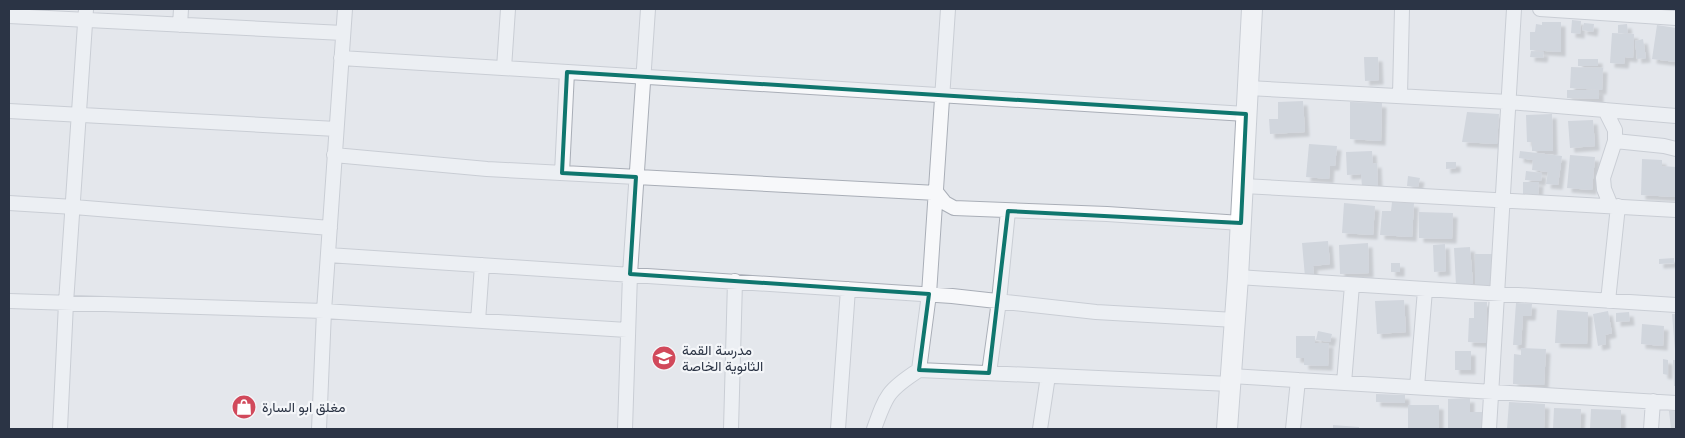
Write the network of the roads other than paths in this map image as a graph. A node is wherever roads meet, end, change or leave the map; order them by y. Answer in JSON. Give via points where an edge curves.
{"nodes":[{"id":1,"x":181,"y":9,"type":"edge"},
{"id":2,"x":345,"y":9,"type":"edge"},
{"id":3,"x":508,"y":9,"type":"edge"},
{"id":4,"x":648,"y":9,"type":"edge"},
{"id":5,"x":948,"y":9,"type":"edge"},
{"id":6,"x":1252,"y":9,"type":"edge"},
{"id":7,"x":1402,"y":9,"type":"edge"},
{"id":8,"x":1514,"y":9,"type":"edge"},
{"id":9,"x":1540,"y":9,"type":"edge"},
{"id":10,"x":1621,"y":11,"type":"edge"},
{"id":11,"x":86,"y":15,"type":"edge"},
{"id":12,"x":9,"y":16,"type":"edge"},
{"id":13,"x":1676,"y":18,"type":"edge"},
{"id":14,"x":180,"y":25,"type":"junction"},
{"id":15,"x":343,"y":33,"type":"junction"},
{"id":16,"x":341,"y":58,"type":"junction"},
{"id":17,"x":504,"y":68,"type":"junction"},
{"id":18,"x":567,"y":72,"type":"junction"},
{"id":19,"x":644,"y":76,"type":"junction"},
{"id":20,"x":1248,"y":88,"type":"junction"},
{"id":21,"x":942,"y":95,"type":"junction"},
{"id":22,"x":1400,"y":95,"type":"junction"},
{"id":23,"x":1509,"y":102,"type":"junction"},
{"id":24,"x":1604,"y":110,"type":"junction"},
{"id":25,"x":9,"y":111,"type":"edge"},
{"id":26,"x":1246,"y":114,"type":"junction"},
{"id":27,"x":79,"y":116,"type":"junction"},
{"id":28,"x":1676,"y":116,"type":"edge"},
{"id":29,"x":336,"y":129,"type":"junction"},
{"id":30,"x":1615,"y":141,"type":"junction"},
{"id":31,"x":1676,"y":149,"type":"edge"},
{"id":32,"x":334,"y":155,"type":"junction"},
{"id":33,"x":562,"y":173,"type":"junction"},
{"id":34,"x":636,"y":177,"type":"junction"},
{"id":35,"x":1243,"y":186,"type":"junction"},
{"id":36,"x":937,"y":193,"type":"junction"},
{"id":37,"x":1503,"y":200,"type":"junction"},
{"id":38,"x":9,"y":203,"type":"edge"},
{"id":39,"x":74,"y":206,"type":"junction"},
{"id":40,"x":1614,"y":206,"type":"junction"},
{"id":41,"x":1008,"y":210,"type":"junction"},
{"id":42,"x":1676,"y":210,"type":"edge"},
{"id":43,"x":1241,"y":223,"type":"junction"},
{"id":44,"x":330,"y":228,"type":"junction"},
{"id":45,"x":328,"y":255,"type":"junction"},
{"id":46,"x":482,"y":265,"type":"junction"},
{"id":47,"x":630,"y":274,"type":"junction"},
{"id":48,"x":1238,"y":277,"type":"junction"},
{"id":49,"x":735,"y":281,"type":"junction"},
{"id":50,"x":1352,"y":285,"type":"junction"},
{"id":51,"x":848,"y":289,"type":"junction"},
{"id":52,"x":1425,"y":290,"type":"junction"},
{"id":53,"x":928,"y":294,"type":"junction"},
{"id":54,"x":1497,"y":295,"type":"junction"},
{"id":55,"x":9,"y":301,"type":"edge"},
{"id":56,"x":999,"y":301,"type":"junction"},
{"id":57,"x":1608,"y":301,"type":"junction"},
{"id":58,"x":66,"y":303,"type":"junction"},
{"id":59,"x":1676,"y":305,"type":"edge"},
{"id":60,"x":324,"y":311,"type":"junction"},
{"id":61,"x":1235,"y":320,"type":"junction"},
{"id":62,"x":478,"y":321,"type":"junction"},
{"id":63,"x":627,"y":330,"type":"junction"},
{"id":64,"x":919,"y":370,"type":"junction"},
{"id":65,"x":989,"y":373,"type":"junction"},
{"id":66,"x":1048,"y":376,"type":"junction"},
{"id":67,"x":1231,"y":380,"type":"junction"},
{"id":68,"x":1298,"y":380,"type":"junction"},
{"id":69,"x":1344,"y":383,"type":"junction"},
{"id":70,"x":1417,"y":387,"type":"junction"},
{"id":71,"x":1491,"y":392,"type":"junction"},
{"id":72,"x":1653,"y":401,"type":"junction"},
{"id":73,"x":1676,"y":403,"type":"edge"},
{"id":74,"x":60,"y":429,"type":"edge"},
{"id":75,"x":319,"y":429,"type":"edge"},
{"id":76,"x":625,"y":429,"type":"edge"},
{"id":77,"x":731,"y":429,"type":"edge"},
{"id":78,"x":838,"y":429,"type":"edge"},
{"id":79,"x":874,"y":429,"type":"edge"},
{"id":80,"x":1040,"y":429,"type":"edge"},
{"id":81,"x":1227,"y":429,"type":"edge"},
{"id":82,"x":1293,"y":429,"type":"edge"},
{"id":83,"x":1488,"y":429,"type":"edge"},
{"id":84,"x":1651,"y":429,"type":"edge"}],
"edges":[{"from":1,"to":14,"type":"street"},
{"from":2,"to":15,"type":"street"},
{"from":3,"to":17,"type":"street"},
{"from":4,"to":19,"type":"street"},
{"from":5,"to":21,"type":"street"},
{"from":6,"to":20,"type":"street"},
{"from":7,"to":22,"type":"street"},
{"from":8,"to":23,"type":"street"},
{"from":9,"to":10,"type":"street"},
{"from":10,"to":13,"type":"street"},
{"from":11,"to":12,"type":"street"},
{"from":11,"to":14,"type":"street"},
{"from":11,"to":27,"type":"street"},
{"from":14,"to":15,"type":"street"},
{"from":15,"to":16,"type":"street"},
{"from":16,"to":17,"type":"street"},
{"from":16,"to":29,"type":"street"},
{"from":17,"to":18,"type":"street"},
{"from":18,"to":19,"type":"street"},
{"from":18,"to":33,"type":"street"},
{"from":19,"to":21,"type":"street"},
{"from":19,"to":34,"type":"street"},
{"from":20,"to":22,"type":"street"},
{"from":20,"to":26,"type":"street"},
{"from":21,"to":26,"type":"street"},
{"from":21,"to":36,"type":"street"},
{"from":22,"to":23,"type":"street"},
{"from":23,"to":24,"type":"street"},
{"from":23,"to":37,"type":"street"},
{"from":24,"to":28,"type":"street"},
{"from":24,"to":30,"type":"street","via":[[1615,130]]},
{"from":25,"to":27,"type":"street"},
{"from":26,"to":35,"type":"street"},
{"from":27,"to":29,"type":"street"},
{"from":27,"to":39,"type":"street"},
{"from":29,"to":32,"type":"street"},
{"from":30,"to":31,"type":"street"},
{"from":30,"to":40,"type":"street","via":[[1603,178],[1607,198]]},
{"from":32,"to":33,"type":"street"},
{"from":32,"to":44,"type":"street"},
{"from":33,"to":34,"type":"street"},
{"from":34,"to":36,"type":"street"},
{"from":34,"to":47,"type":"street"},
{"from":35,"to":37,"type":"street"},
{"from":35,"to":43,"type":"street"},
{"from":36,"to":41,"type":"street","via":[[945,204],[954,208]]},
{"from":36,"to":53,"type":"street"},
{"from":37,"to":40,"type":"street"},
{"from":37,"to":54,"type":"street"},
{"from":38,"to":39,"type":"street"},
{"from":39,"to":44,"type":"street"},
{"from":39,"to":58,"type":"street"},
{"from":40,"to":42,"type":"street"},
{"from":40,"to":57,"type":"street"},
{"from":41,"to":43,"type":"street"},
{"from":41,"to":56,"type":"street"},
{"from":43,"to":48,"type":"street"},
{"from":44,"to":45,"type":"street"},
{"from":45,"to":46,"type":"street"},
{"from":45,"to":60,"type":"street"},
{"from":46,"to":47,"type":"street"},
{"from":46,"to":62,"type":"street"},
{"from":47,"to":49,"type":"street"},
{"from":47,"to":63,"type":"street"},
{"from":48,"to":50,"type":"street"},
{"from":48,"to":61,"type":"street"},
{"from":49,"to":51,"type":"street"},
{"from":49,"to":77,"type":"street"},
{"from":50,"to":52,"type":"street"},
{"from":50,"to":69,"type":"street"},
{"from":51,"to":53,"type":"street"},
{"from":51,"to":78,"type":"street"},
{"from":52,"to":54,"type":"street"},
{"from":52,"to":70,"type":"street"},
{"from":53,"to":56,"type":"street"},
{"from":53,"to":64,"type":"street"},
{"from":54,"to":57,"type":"street"},
{"from":54,"to":71,"type":"street"},
{"from":55,"to":58,"type":"street"},
{"from":56,"to":61,"type":"street","via":[[1096,312]]},
{"from":56,"to":65,"type":"street"},
{"from":57,"to":59,"type":"street"},
{"from":58,"to":60,"type":"street"},
{"from":58,"to":74,"type":"street"},
{"from":60,"to":62,"type":"street"},
{"from":60,"to":75,"type":"street"},
{"from":61,"to":67,"type":"street"},
{"from":62,"to":63,"type":"street"},
{"from":63,"to":76,"type":"street"},
{"from":64,"to":65,"type":"street"},
{"from":64,"to":79,"type":"street","via":[[900,382],[888,395]]},
{"from":65,"to":66,"type":"street"},
{"from":66,"to":67,"type":"street"},
{"from":66,"to":80,"type":"street"},
{"from":67,"to":68,"type":"street"},
{"from":67,"to":81,"type":"street"},
{"from":68,"to":69,"type":"street"},
{"from":68,"to":82,"type":"street"},
{"from":69,"to":70,"type":"street"},
{"from":70,"to":71,"type":"street"},
{"from":71,"to":72,"type":"street"},
{"from":71,"to":83,"type":"street"},
{"from":72,"to":73,"type":"street"},
{"from":72,"to":84,"type":"street"}]}
